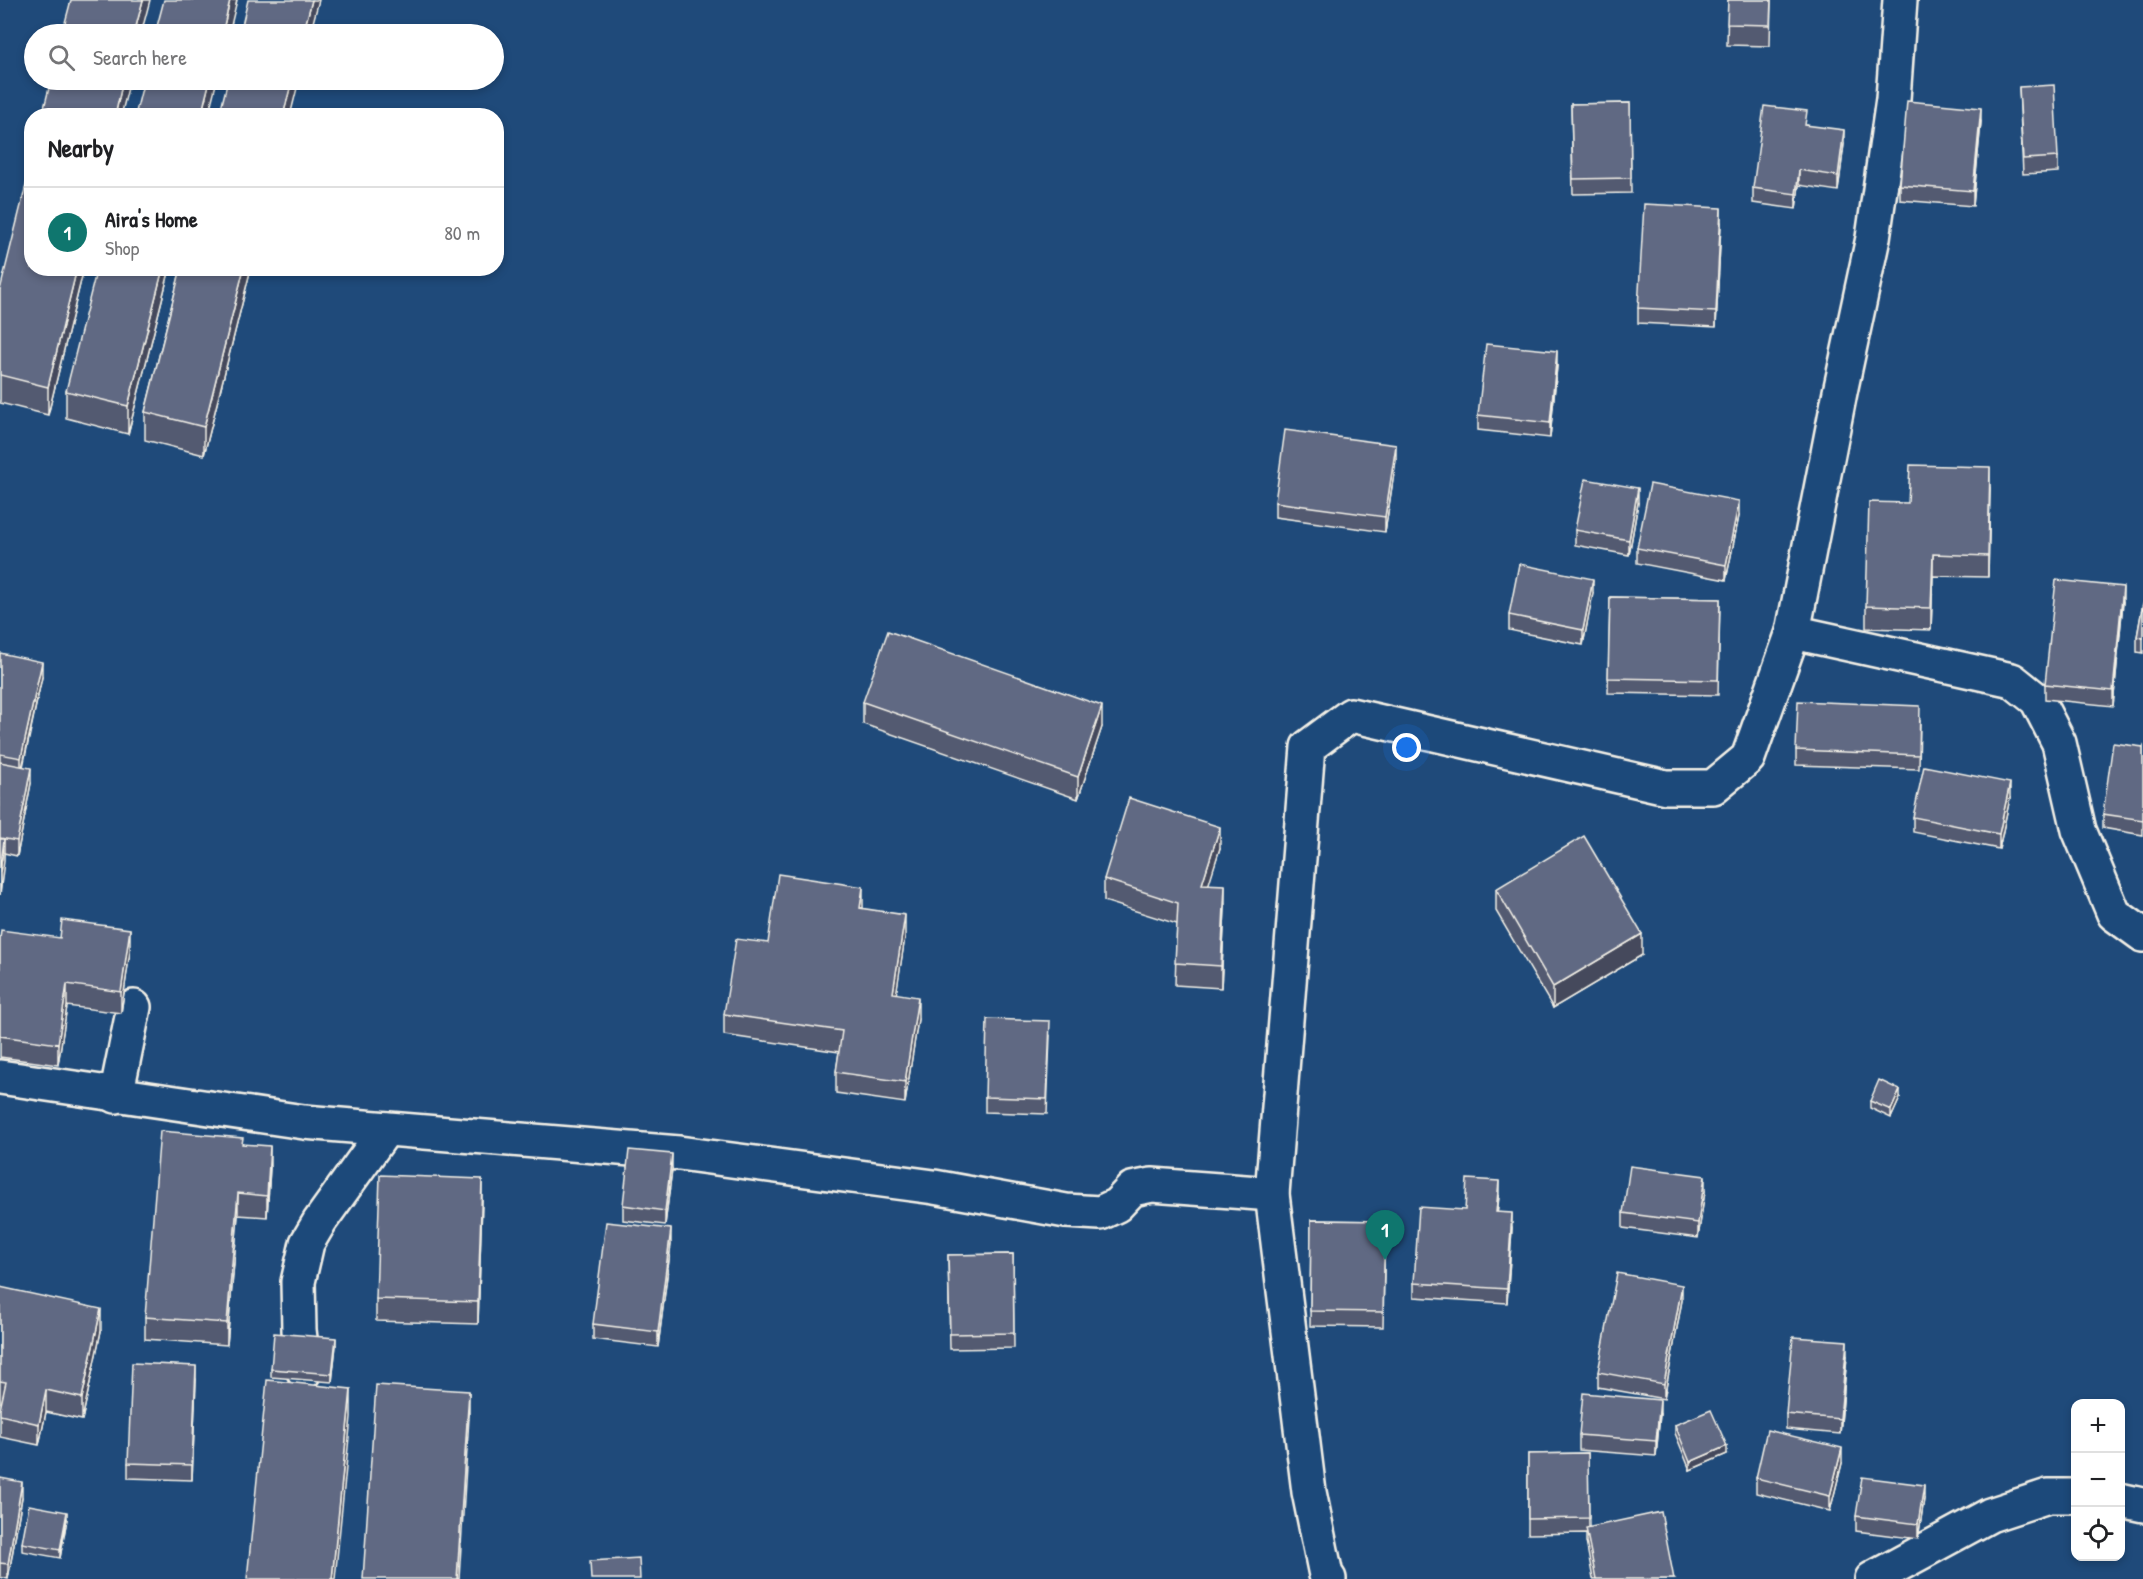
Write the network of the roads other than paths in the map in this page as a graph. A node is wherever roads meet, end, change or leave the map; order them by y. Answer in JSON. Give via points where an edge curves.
{"nodes":[{"id":1,"x":1900,"y":0,"type":"edge"},
{"id":2,"x":1793,"y":632,"type":"junction"},
{"id":3,"x":2143,"y":935,"type":"edge"},
{"id":4,"x":134,"y":1007,"type":"dead end"},
{"id":5,"x":0,"y":1077,"type":"edge"},
{"id":6,"x":116,"y":1096,"type":"junction"},
{"id":7,"x":386,"y":1129,"type":"junction"},
{"id":8,"x":1272,"y":1194,"type":"junction"},
{"id":9,"x":304,"y":1372,"type":"edge"},
{"id":10,"x":2071,"y":1496,"type":"edge"},
{"id":11,"x":2125,"y":1501,"type":"edge"},
{"id":12,"x":2143,"y":1505,"type":"edge"},
{"id":13,"x":1329,"y":1579,"type":"edge"},
{"id":14,"x":1872,"y":1579,"type":"edge"}],
"edges":[{"from":1,"to":2,"type":"street","via":[[1893,99],[1873,238]]},
{"from":2,"to":3,"type":"street","via":[[2012,680],[2037,700],[2059,743],[2079,830],[2114,914]]},
{"from":2,"to":8,"type":"street","via":[[1748,758],[1713,788],[1666,787],[1351,715],[1308,747]]},
{"from":4,"to":6,"type":"street"},
{"from":5,"to":6,"type":"street"},
{"from":6,"to":7,"type":"street"},
{"from":7,"to":8,"type":"street","via":[[679,1153],[934,1187],[1066,1211],[1100,1213],[1117,1205],[1132,1189],[1152,1185]]},
{"from":7,"to":9,"type":"street","via":[[307,1243],[298,1282]]},
{"from":8,"to":13,"type":"street","via":[[1309,1492]]},
{"from":10,"to":14,"type":"street","via":[[2048,1496],[1990,1515]]},
{"from":11,"to":12,"type":"street"}]}
